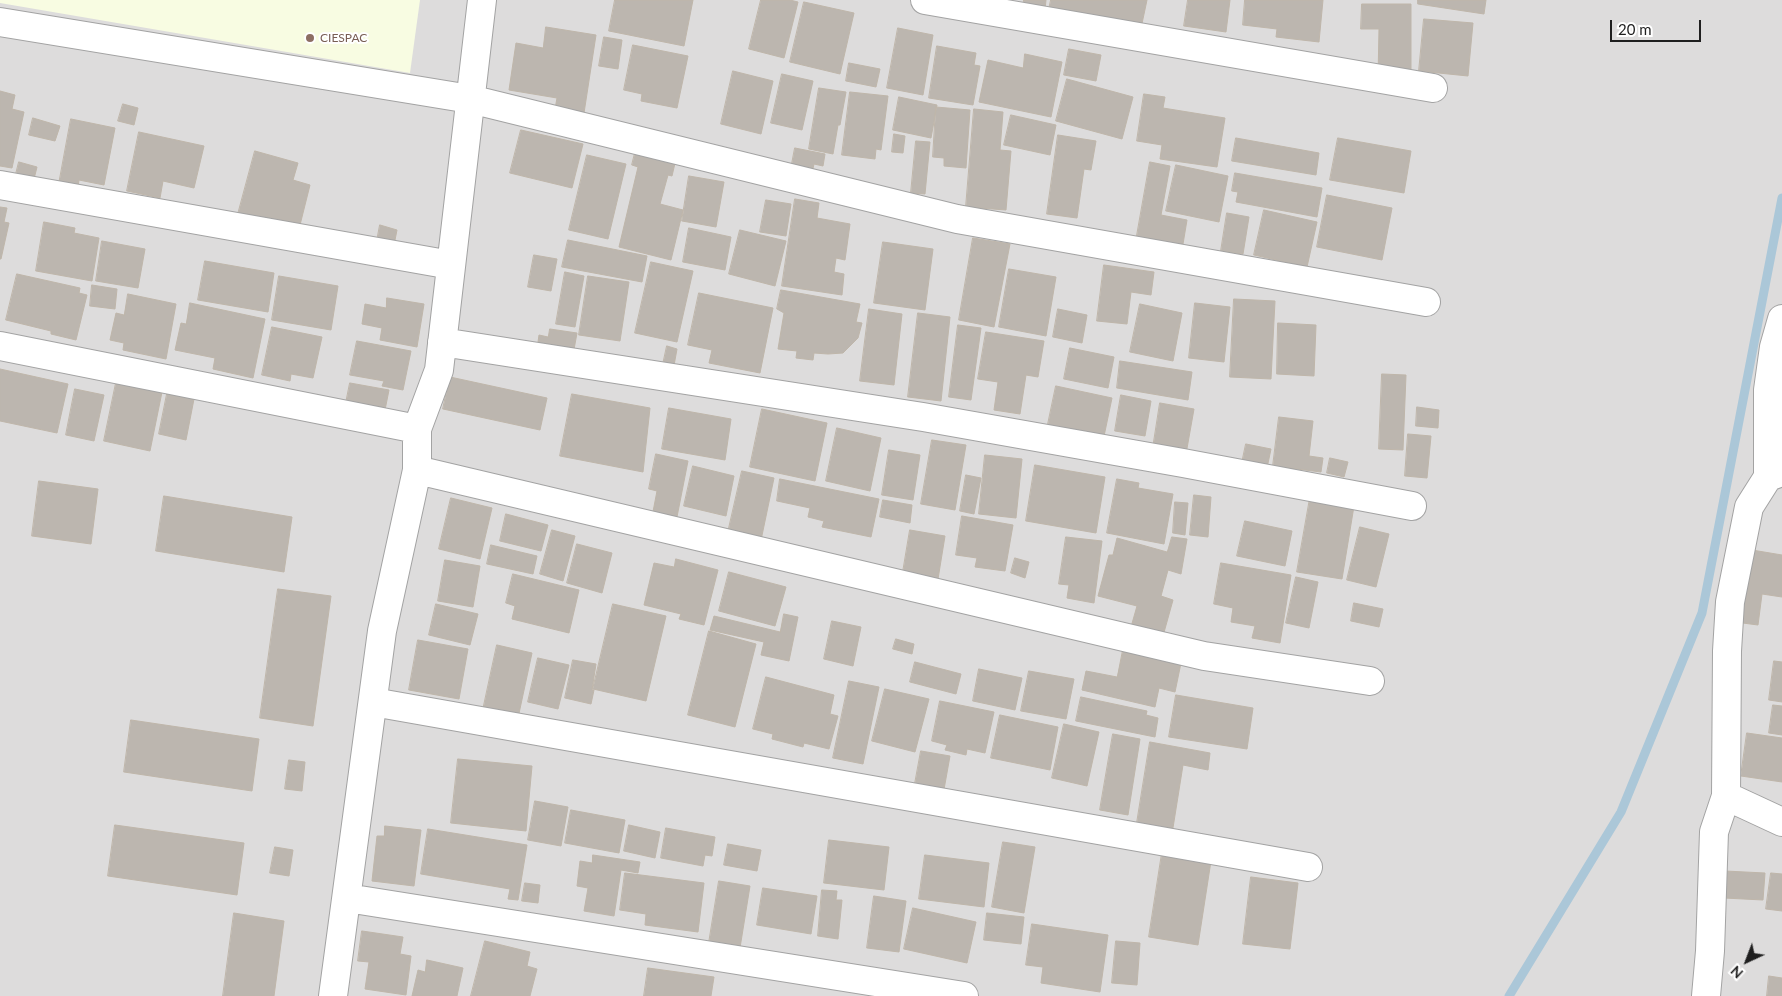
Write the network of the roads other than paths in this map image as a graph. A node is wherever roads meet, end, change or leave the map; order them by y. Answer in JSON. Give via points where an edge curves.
{"nodes":[{"id":1,"x":482,"y":0,"type":"edge"},
{"id":2,"x":925,"y":0,"type":"edge"},
{"id":3,"x":0,"y":22,"type":"edge"},
{"id":4,"x":1433,"y":88,"type":"dead end"},
{"id":5,"x":470,"y":99,"type":"junction"},
{"id":6,"x":0,"y":185,"type":"edge"},
{"id":7,"x":451,"y":265,"type":"junction"},
{"id":8,"x":1426,"y":302,"type":"dead end"},
{"id":9,"x":1782,"y":319,"type":"edge"},
{"id":10,"x":442,"y":342,"type":"junction"},
{"id":11,"x":0,"y":346,"type":"edge"},
{"id":12,"x":417,"y":429,"type":"junction"},
{"id":13,"x":417,"y":470,"type":"junction"},
{"id":14,"x":1775,"y":474,"type":"edge"},
{"id":15,"x":1412,"y":506,"type":"dead end"},
{"id":16,"x":1370,"y":681,"type":"dead end"},
{"id":17,"x":373,"y":702,"type":"junction"},
{"id":18,"x":1726,"y":796,"type":"junction"},
{"id":19,"x":1782,"y":822,"type":"edge"},
{"id":20,"x":1308,"y":867,"type":"dead end"},
{"id":21,"x":347,"y":898,"type":"junction"},
{"id":22,"x":333,"y":996,"type":"edge"},
{"id":23,"x":964,"y":996,"type":"edge"},
{"id":24,"x":1706,"y":996,"type":"edge"}],
"edges":[{"from":1,"to":5,"type":"street"},
{"from":2,"to":4,"type":"street"},
{"from":3,"to":5,"type":"street"},
{"from":5,"to":7,"type":"street"},
{"from":5,"to":8,"type":"street","via":[[957,219]]},
{"from":6,"to":7,"type":"street"},
{"from":7,"to":10,"type":"street"},
{"from":9,"to":14,"type":"street","via":[[1768,390]]},
{"from":10,"to":12,"type":"street","via":[[439,370]]},
{"from":10,"to":15,"type":"street","via":[[923,417]]},
{"from":11,"to":12,"type":"street"},
{"from":12,"to":13,"type":"street"},
{"from":13,"to":16,"type":"street","via":[[1204,656]]},
{"from":13,"to":17,"type":"street","via":[[382,631]]},
{"from":14,"to":18,"type":"street","via":[[1749,506],[1730,602]]},
{"from":17,"to":20,"type":"street"},
{"from":17,"to":21,"type":"street"},
{"from":18,"to":19,"type":"street"},
{"from":18,"to":24,"type":"street","via":[[1714,832]]},
{"from":21,"to":22,"type":"street"},
{"from":21,"to":23,"type":"street"}]}
